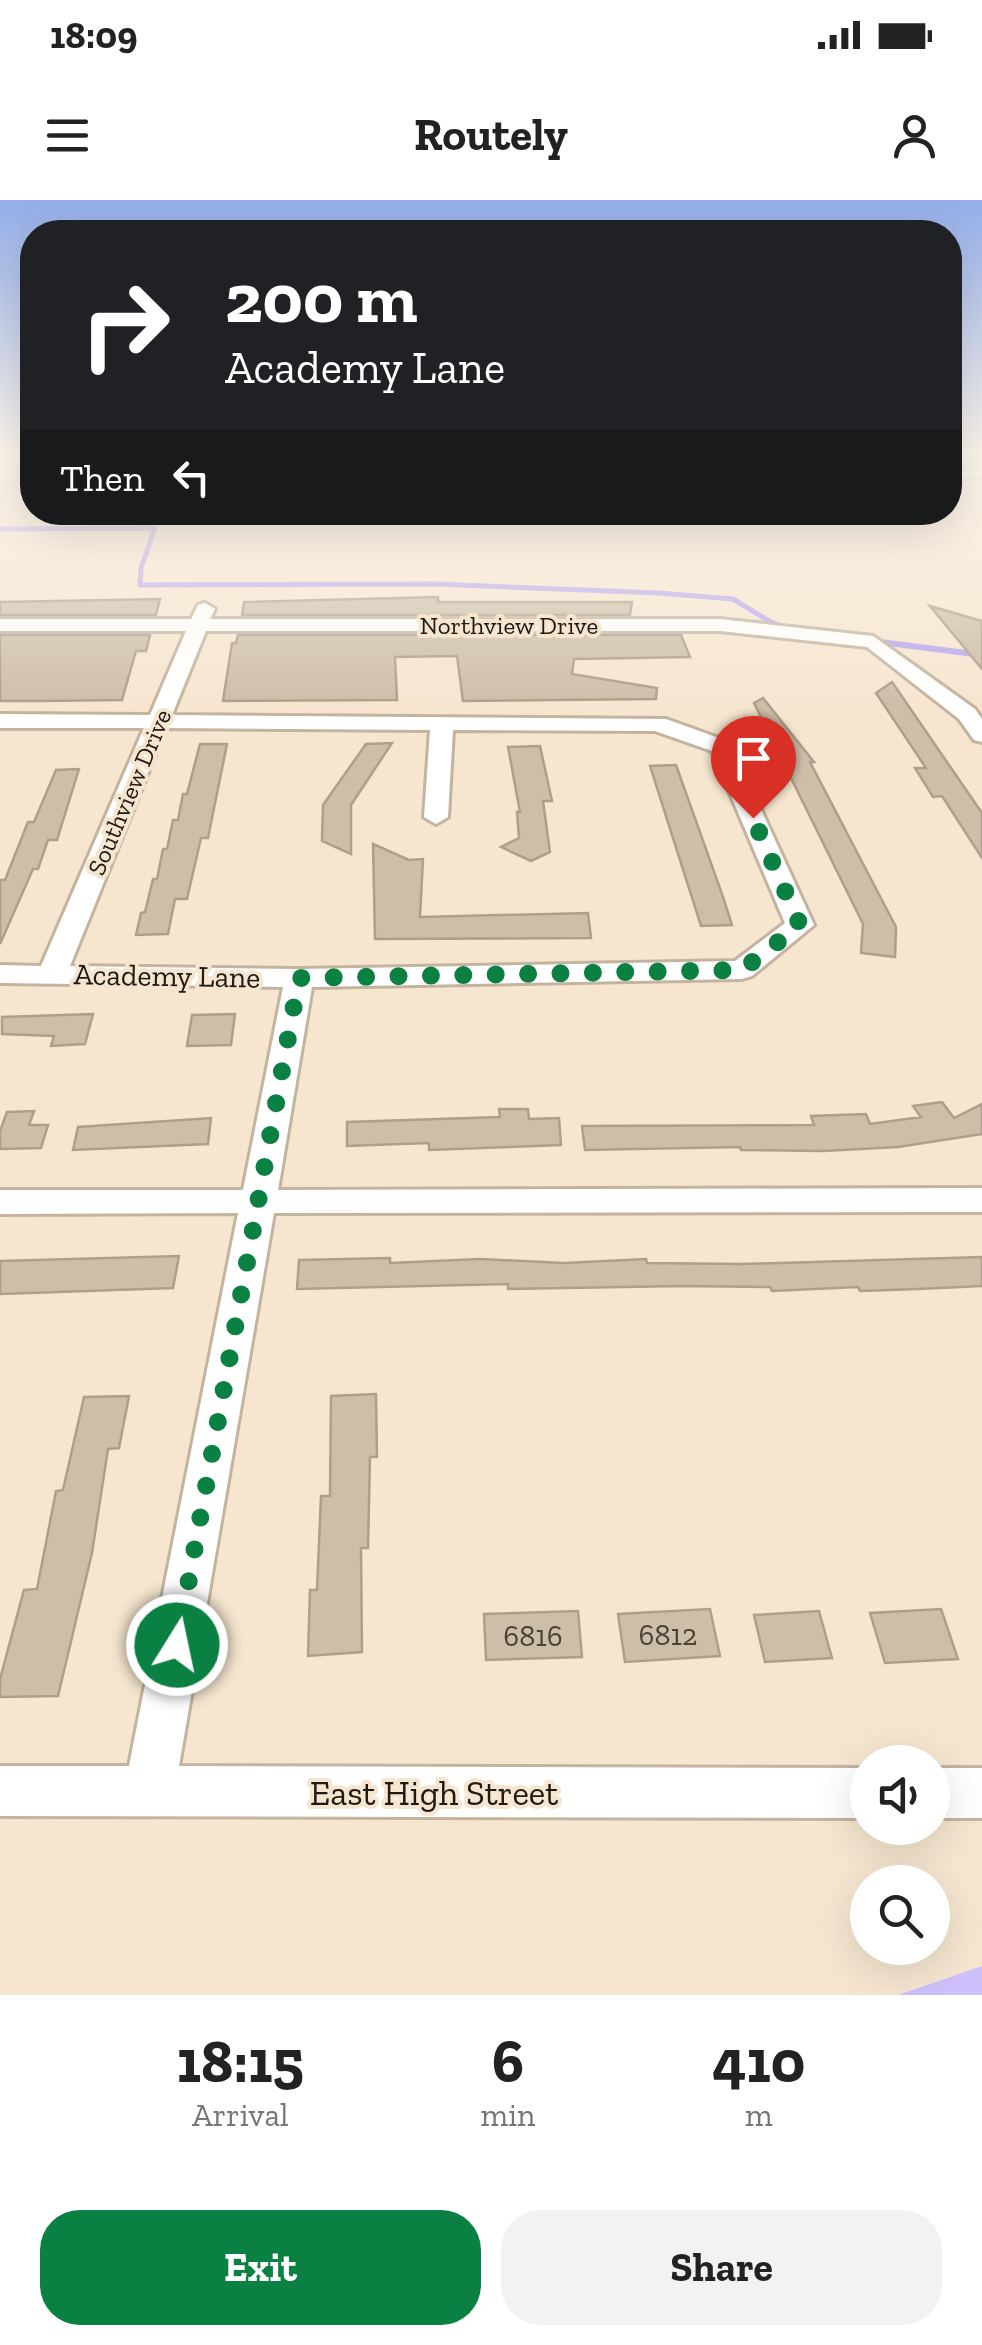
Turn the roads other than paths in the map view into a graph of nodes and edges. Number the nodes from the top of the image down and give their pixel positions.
1 (202, 617) junction
2 (0, 625) edge
3 (0, 721) edge
4 (159, 721) junction
5 (442, 724) junction
6 (982, 735) edge
7 (436, 817) dead end
8 (0, 974) edge
9 (52, 974) junction
10 (299, 978) junction
11 (982, 1200) edge
12 (259, 1201) junction
13 (0, 1202) edge
14 (0, 1791) edge
15 (149, 1793) junction
16 (850, 1793) edge
17 (950, 1793) edge
18 (982, 1793) edge

1 - 2 street, Northview Drive
1 - 4 street, Southview Drive
1 - 6 street, Northview Drive
3 - 4 street, Academy Lane
4 - 5 street, Academy Lane
4 - 9 street, Southview Drive
5 - 7 street
5 - 10 street, Academy Lane
8 - 9 street, Academy Lane
9 - 10 street, Academy Lane
10 - 12 street
11 - 12 street
12 - 13 street
12 - 15 street
14 - 15 street, East High Street
15 - 16 street, East High Street
17 - 18 street

